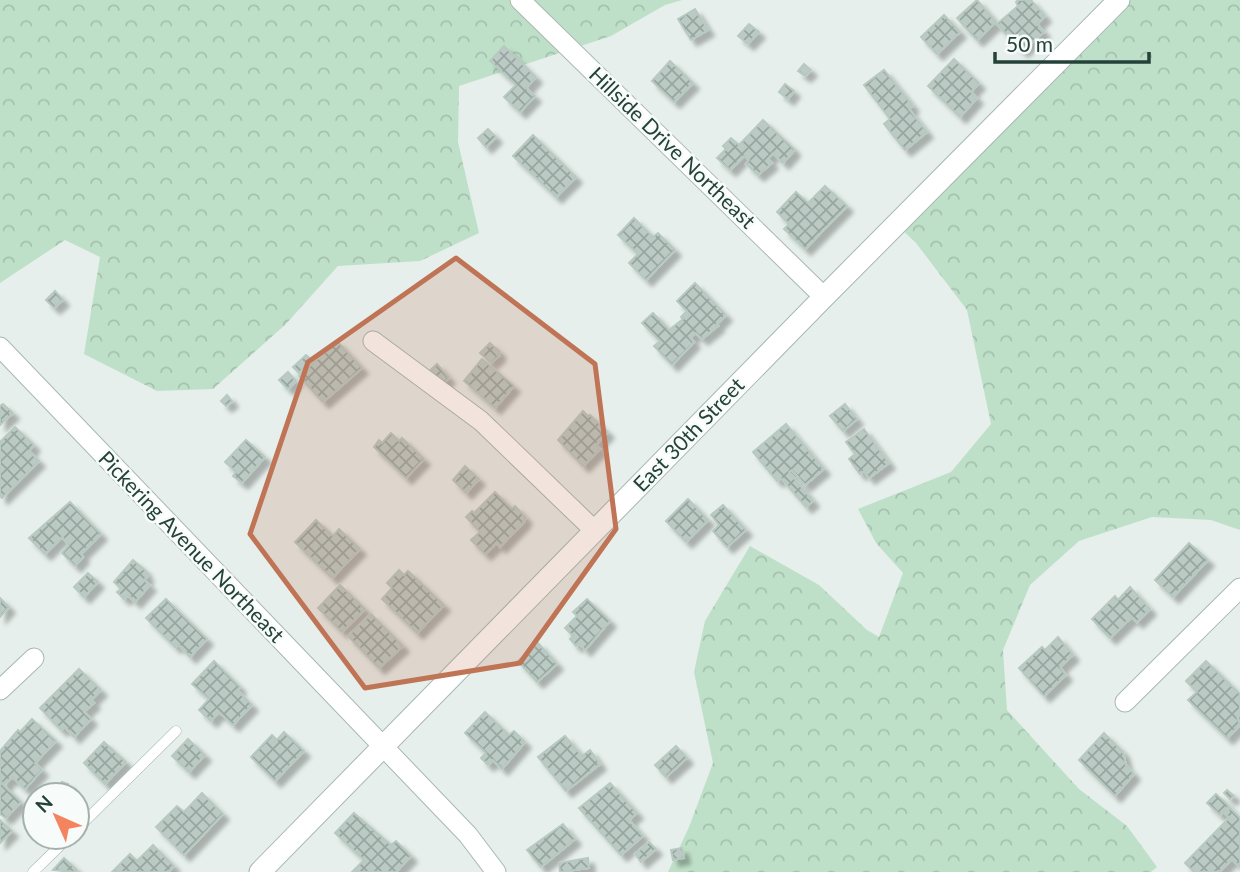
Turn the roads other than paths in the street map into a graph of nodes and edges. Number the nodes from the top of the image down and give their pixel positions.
1 (520, 0) edge
2 (1119, 0) edge
3 (824, 296) junction
4 (373, 341) dead end
5 (0, 346) edge
6 (595, 531) junction
7 (1240, 588) edge
8 (33, 658) dead end
9 (0, 690) edge
10 (1125, 702) dead end
11 (176, 731) dead end
12 (383, 747) junction
13 (91, 815) edge
14 (55, 851) edge
15 (33, 872) edge
16 (260, 872) edge
17 (496, 872) edge

1 - 3 street, Hillside Drive Northeast
2 - 3 street, East 30th Street
3 - 6 street, East 30th Street
4 - 6 street
5 - 12 street, Pickering Avenue Northeast
6 - 12 street, East 30th Street
7 - 10 street
8 - 9 street
11 - 13 lane
12 - 16 street, East 30th Street
12 - 17 street, Pickering Avenue Northeast
14 - 15 lane

